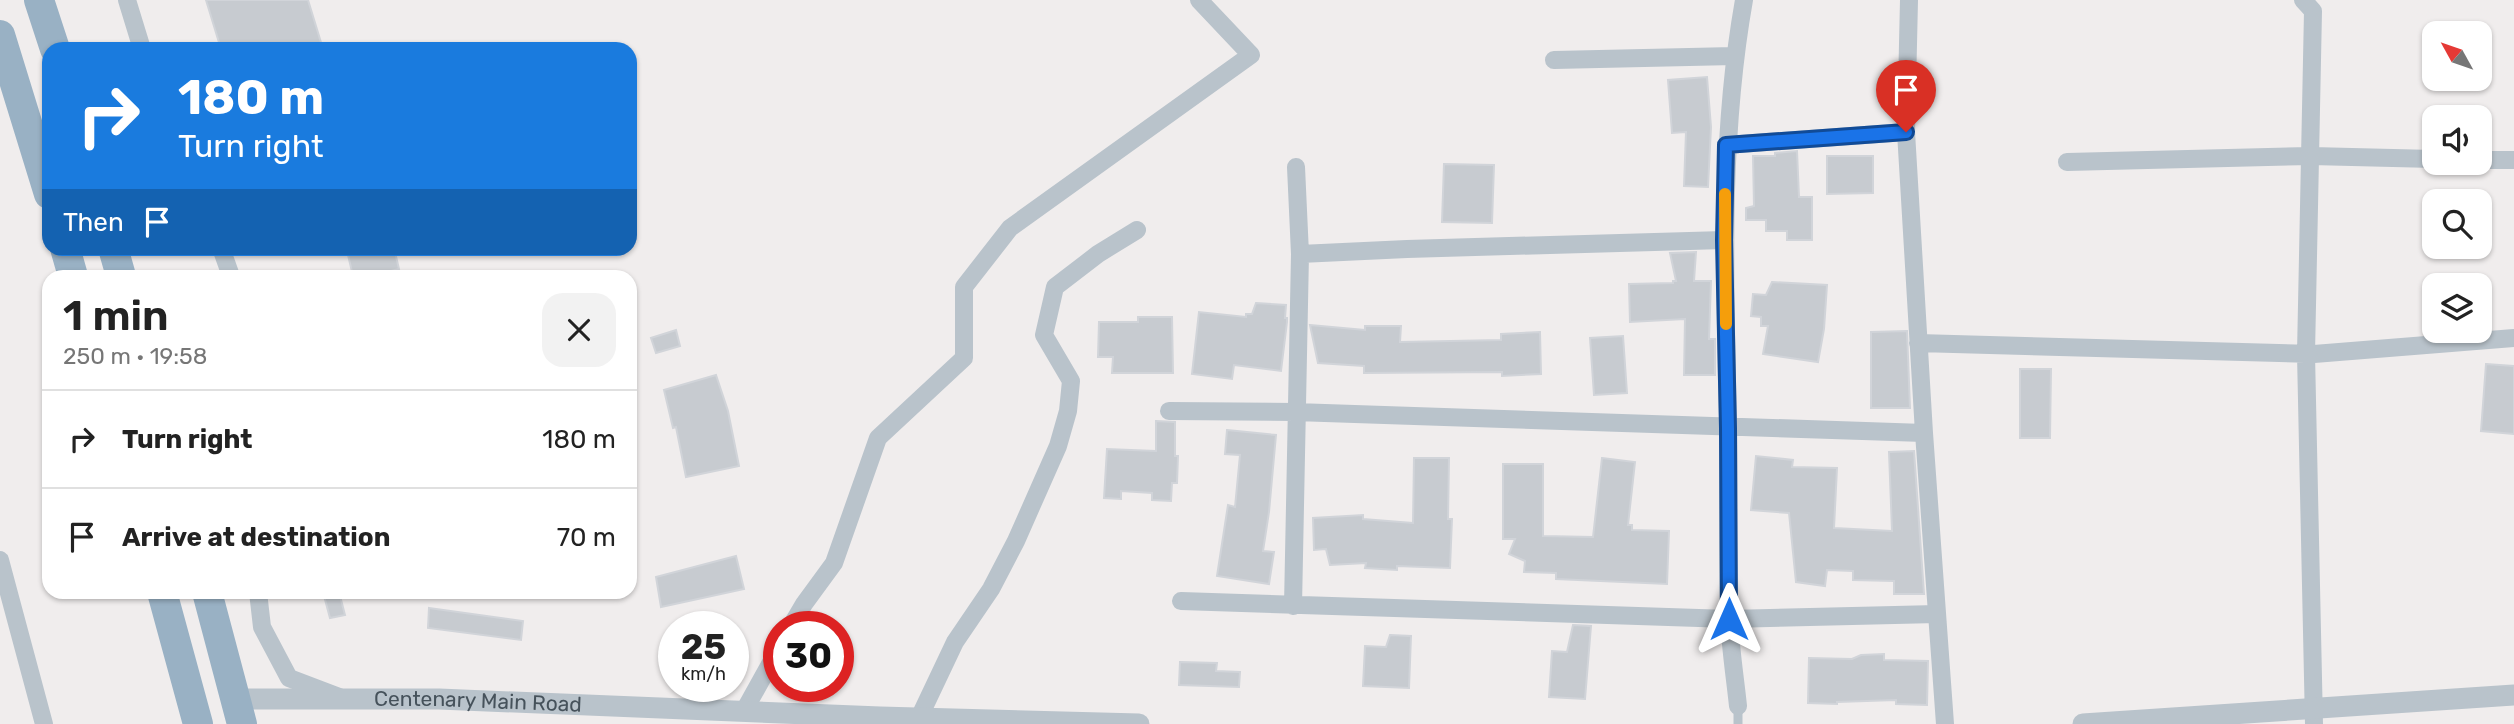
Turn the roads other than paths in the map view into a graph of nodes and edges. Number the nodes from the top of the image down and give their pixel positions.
1 (39, 0) edge
2 (127, 0) edge
3 (1199, 0) edge
4 (1744, 0) edge
5 (1909, 0) edge
6 (2304, 0) edge
7 (53, 42) edge
8 (140, 42) edge
9 (2, 47) edge
10 (1734, 56) junction
11 (1554, 60) dead end
12 (1906, 132) junction
13 (1726, 145) junction
14 (2311, 156) junction
15 (2422, 159) edge
16 (2492, 160) edge
17 (2514, 160) edge
18 (2067, 162) dead end
19 (1296, 167) dead end
20 (42, 172) edge
21 (1137, 230) dead end
22 (1724, 240) junction
23 (1300, 254) junction
24 (2514, 338) edge
25 (1919, 343) junction
26 (2306, 354) junction
27 (1169, 411) dead end
28 (1295, 412) junction
29 (1728, 428) junction
30 (1924, 433) junction
31 (0, 560) edge
32 (164, 599) edge
33 (209, 599) edge
34 (259, 599) edge
35 (1181, 601) dead end
36 (1293, 606) junction
37 (800, 611) edge
38 (1937, 614) junction
39 (1729, 619) junction
40 (763, 677) edge
41 (2514, 695) edge
42 (345, 699) junction
43 (239, 711) edge
44 (744, 711) junction
45 (1738, 715) edge
46 (2314, 716) edge
47 (919, 718) junction
48 (44, 724) edge
49 (198, 724) edge
50 (1073, 724) edge
51 (1139, 724) edge
52 (1945, 724) edge
53 (2083, 724) edge

1 - 7 highway
2 - 8 street
3 - 37 street
4 - 10 street
5 - 12 street
6 - 14 street
9 - 20 highway
10 - 11 street
10 - 13 street
12 - 13 street
12 - 25 street
13 - 22 street
14 - 15 street
14 - 18 street
14 - 26 street
16 - 17 street
19 - 23 street
21 - 47 street
22 - 23 street
22 - 29 street
23 - 28 street
24 - 26 street
25 - 26 street
25 - 30 street
26 - 46 street
27 - 28 street
28 - 29 street
28 - 36 street
29 - 30 street
29 - 39 street
30 - 38 street
31 - 48 street
32 - 49 highway
33 - 43 highway
34 - 42 street
35 - 36 street
36 - 39 street
38 - 39 street
38 - 52 street
39 - 45 street
40 - 44 street
41 - 46 street
42 - 43 street, Centenary Main Road
42 - 44 street, Centenary Main Road
44 - 47 street, Centenary Main Road
46 - 53 street
47 - 50 street, Centenary Main Road
50 - 51 street, Centenary Main Road

